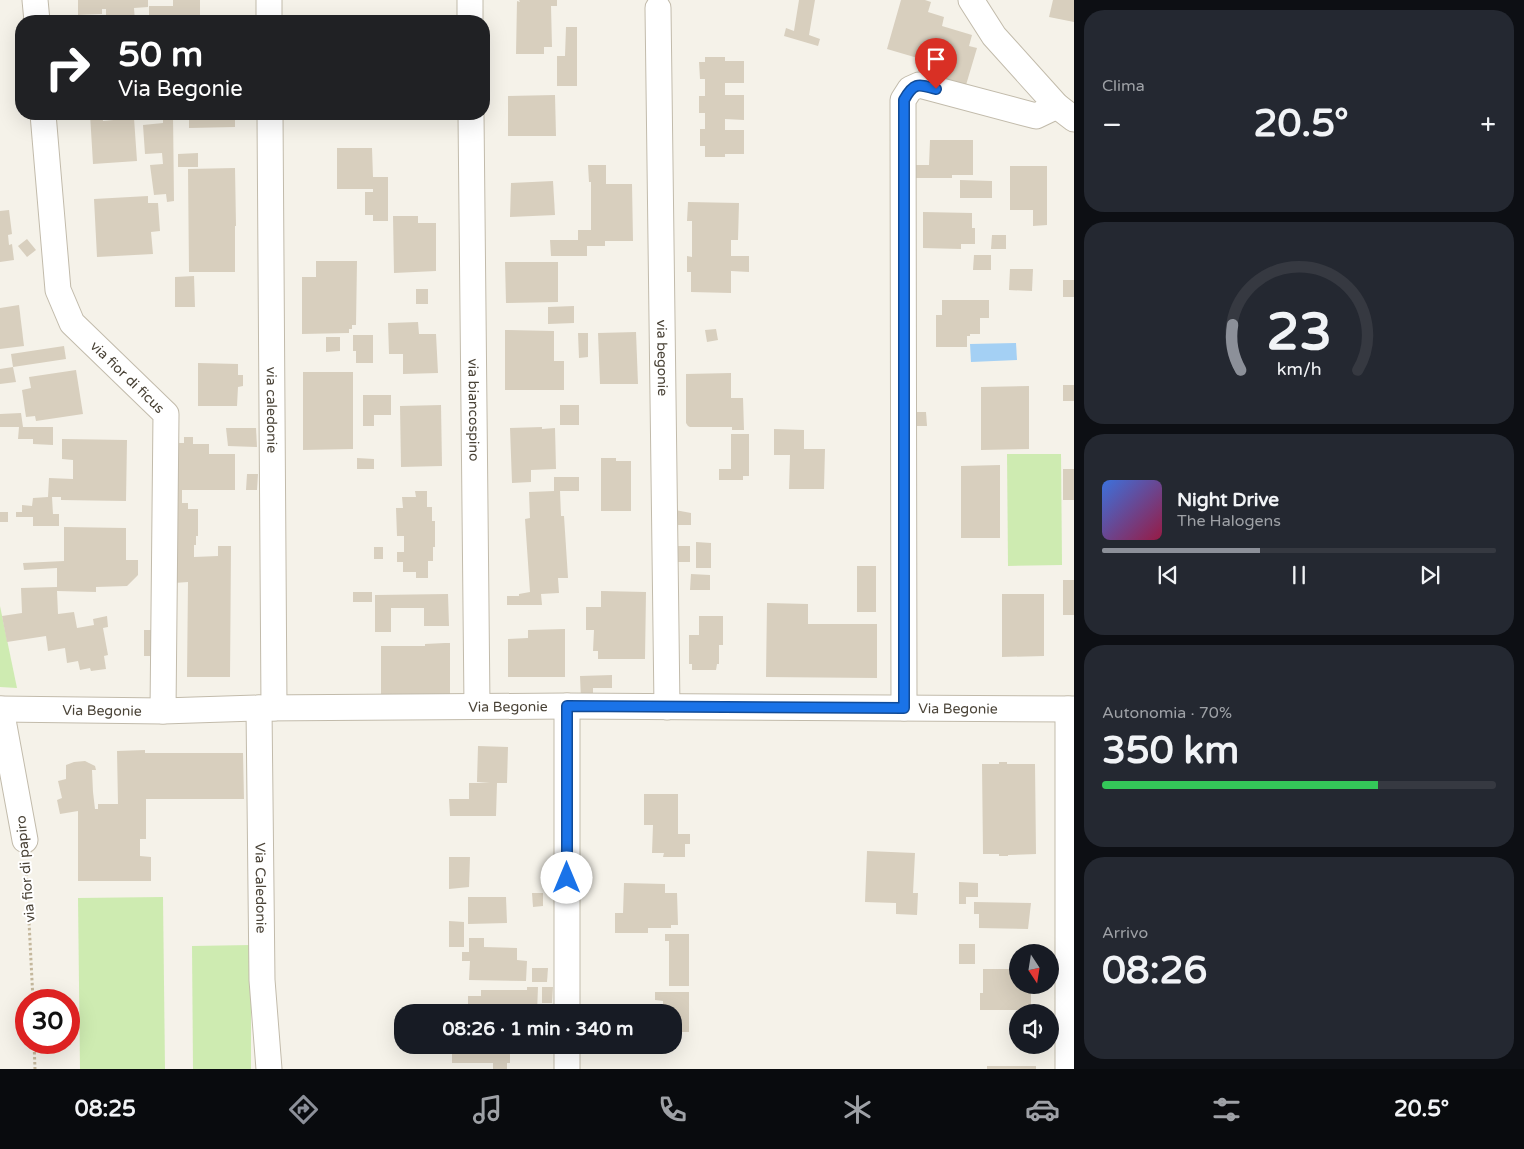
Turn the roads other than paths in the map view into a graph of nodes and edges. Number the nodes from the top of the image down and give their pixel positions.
1 (35, 0) edge
2 (269, 0) edge
3 (470, 0) edge
4 (971, 0) edge
5 (658, 8) dead end
6 (36, 15) edge
7 (269, 15) edge
8 (470, 15) edge
9 (1065, 113) edge
10 (44, 120) edge
11 (270, 120) edge
12 (471, 120) edge
13 (477, 706) junction
14 (567, 706) junction
15 (267, 708) junction
16 (667, 708) junction
17 (904, 708) junction
18 (1, 709) edge
19 (1071, 709) edge
20 (164, 711) junction
21 (7, 782) edge
22 (25, 840) road end
23 (567, 1004) edge
24 (567, 1054) edge
25 (269, 1069) edge
26 (567, 1069) edge
27 (1068, 1069) edge

1 - 6 street
2 - 7 street
3 - 8 street
4 - 9 street
5 - 16 street, via begonie
9 - 17 street
10 - 20 street, via fior di ficus
11 - 15 street, via caledonie
12 - 13 street, via biancospino
13 - 14 street, Via Begonie
13 - 15 street, Via Begonie
14 - 16 street, Via Begonie
14 - 23 street
15 - 20 street, Via Begonie
15 - 25 street, Via Caledonie
16 - 17 street, Via Begonie
17 - 19 street, Via Begonie
18 - 20 street, Via Begonie
18 - 21 street, via fior di papiro
19 - 27 street
21 - 22 street, via fior di papiro
24 - 26 street

